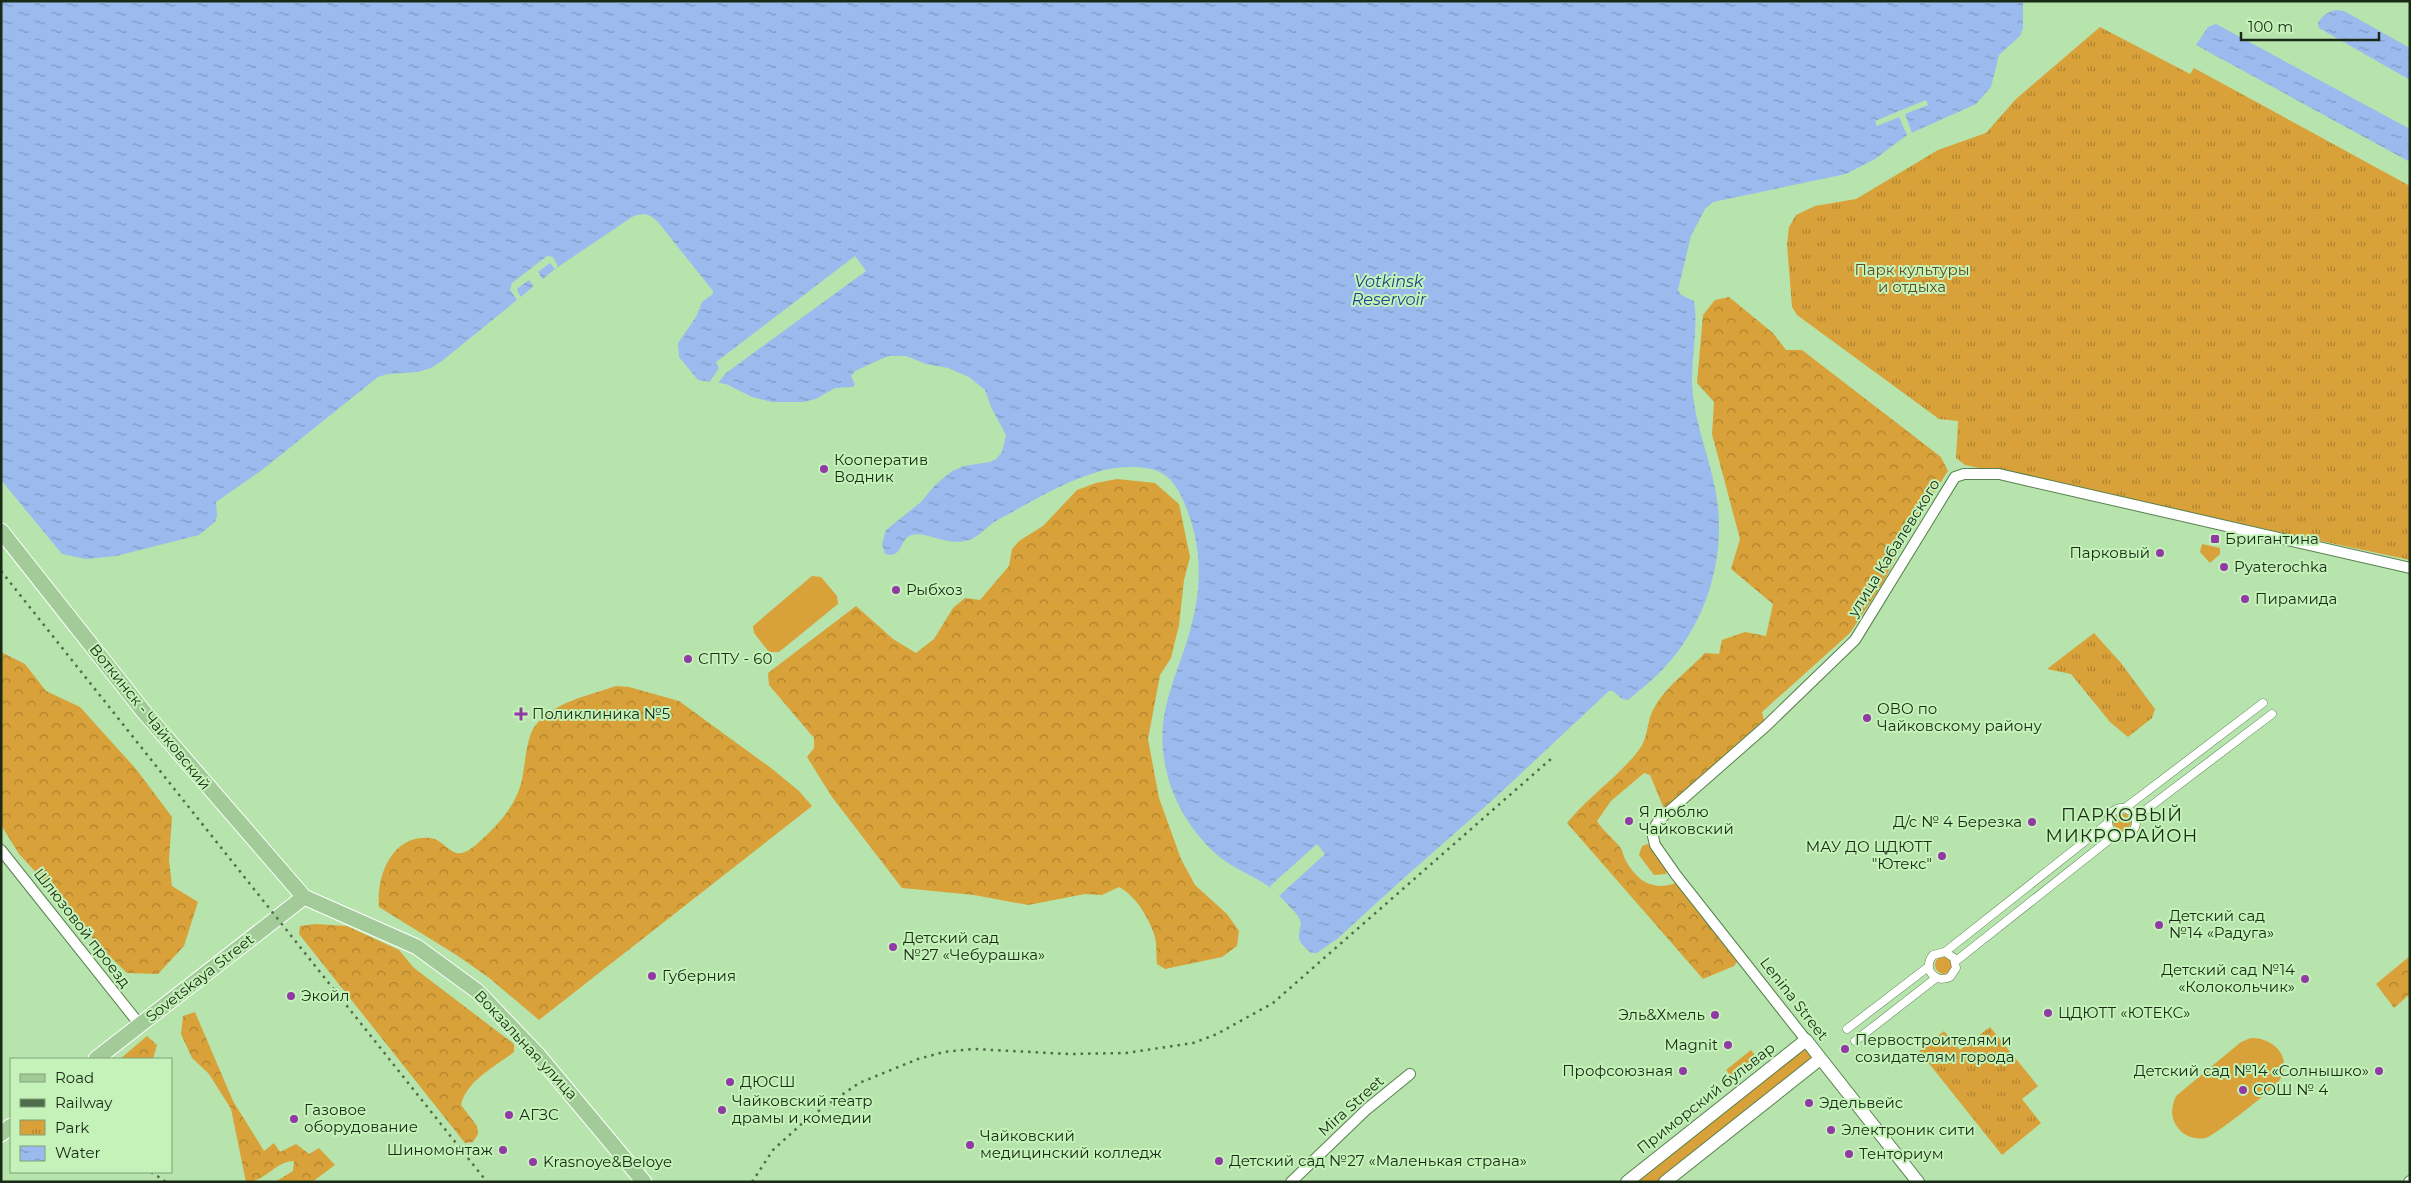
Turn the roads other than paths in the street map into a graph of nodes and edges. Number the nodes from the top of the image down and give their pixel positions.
1 (1, 531) edge
2 (2410, 568) edge
3 (2263, 703) dead end
4 (2272, 714) dead end
5 (2125, 808) junction
6 (2136, 818) junction
7 (2108, 823) junction
8 (1652, 832) joint
9 (2116, 835) junction
10 (1, 850) edge
11 (304, 897) junction
12 (1945, 952) junction
13 (1956, 961) junction
14 (1928, 967) junction
15 (1936, 978) junction
16 (140, 1025) junction
17 (1847, 1029) dead end
18 (1806, 1040) junction
19 (1854, 1041) dead end
20 (97, 1058) edge
21 (1820, 1059) junction
22 (1410, 1074) dead end
23 (644, 1182) edge
24 (1291, 1182) edge
25 (1627, 1182) edge
26 (1665, 1182) edge
27 (1918, 1182) edge

1 - 11 main road, Воткинск - Чайковский
2 - 8 street, улица Кабалевского
3 - 5 street
4 - 6 street
5 - 6 street
5 - 7 street
6 - 9 street
7 - 9 street
7 - 12 street
8 - 18 street, Lenina Street
9 - 13 street
10 - 16 street, Шлюзовой проезд
11 - 16 main road, Sovetskaya Street
11 - 23 main road, Вокзальная улица
12 - 13 street
12 - 14 street
13 - 15 street
14 - 15 street
14 - 17 street
15 - 19 street
16 - 20 main road, Sovetskaya Street
18 - 21 street, Lenina Street
18 - 25 street, Приморский бульвар
21 - 26 street
21 - 27 street, Lenina Street
22 - 24 street, Mira Street

